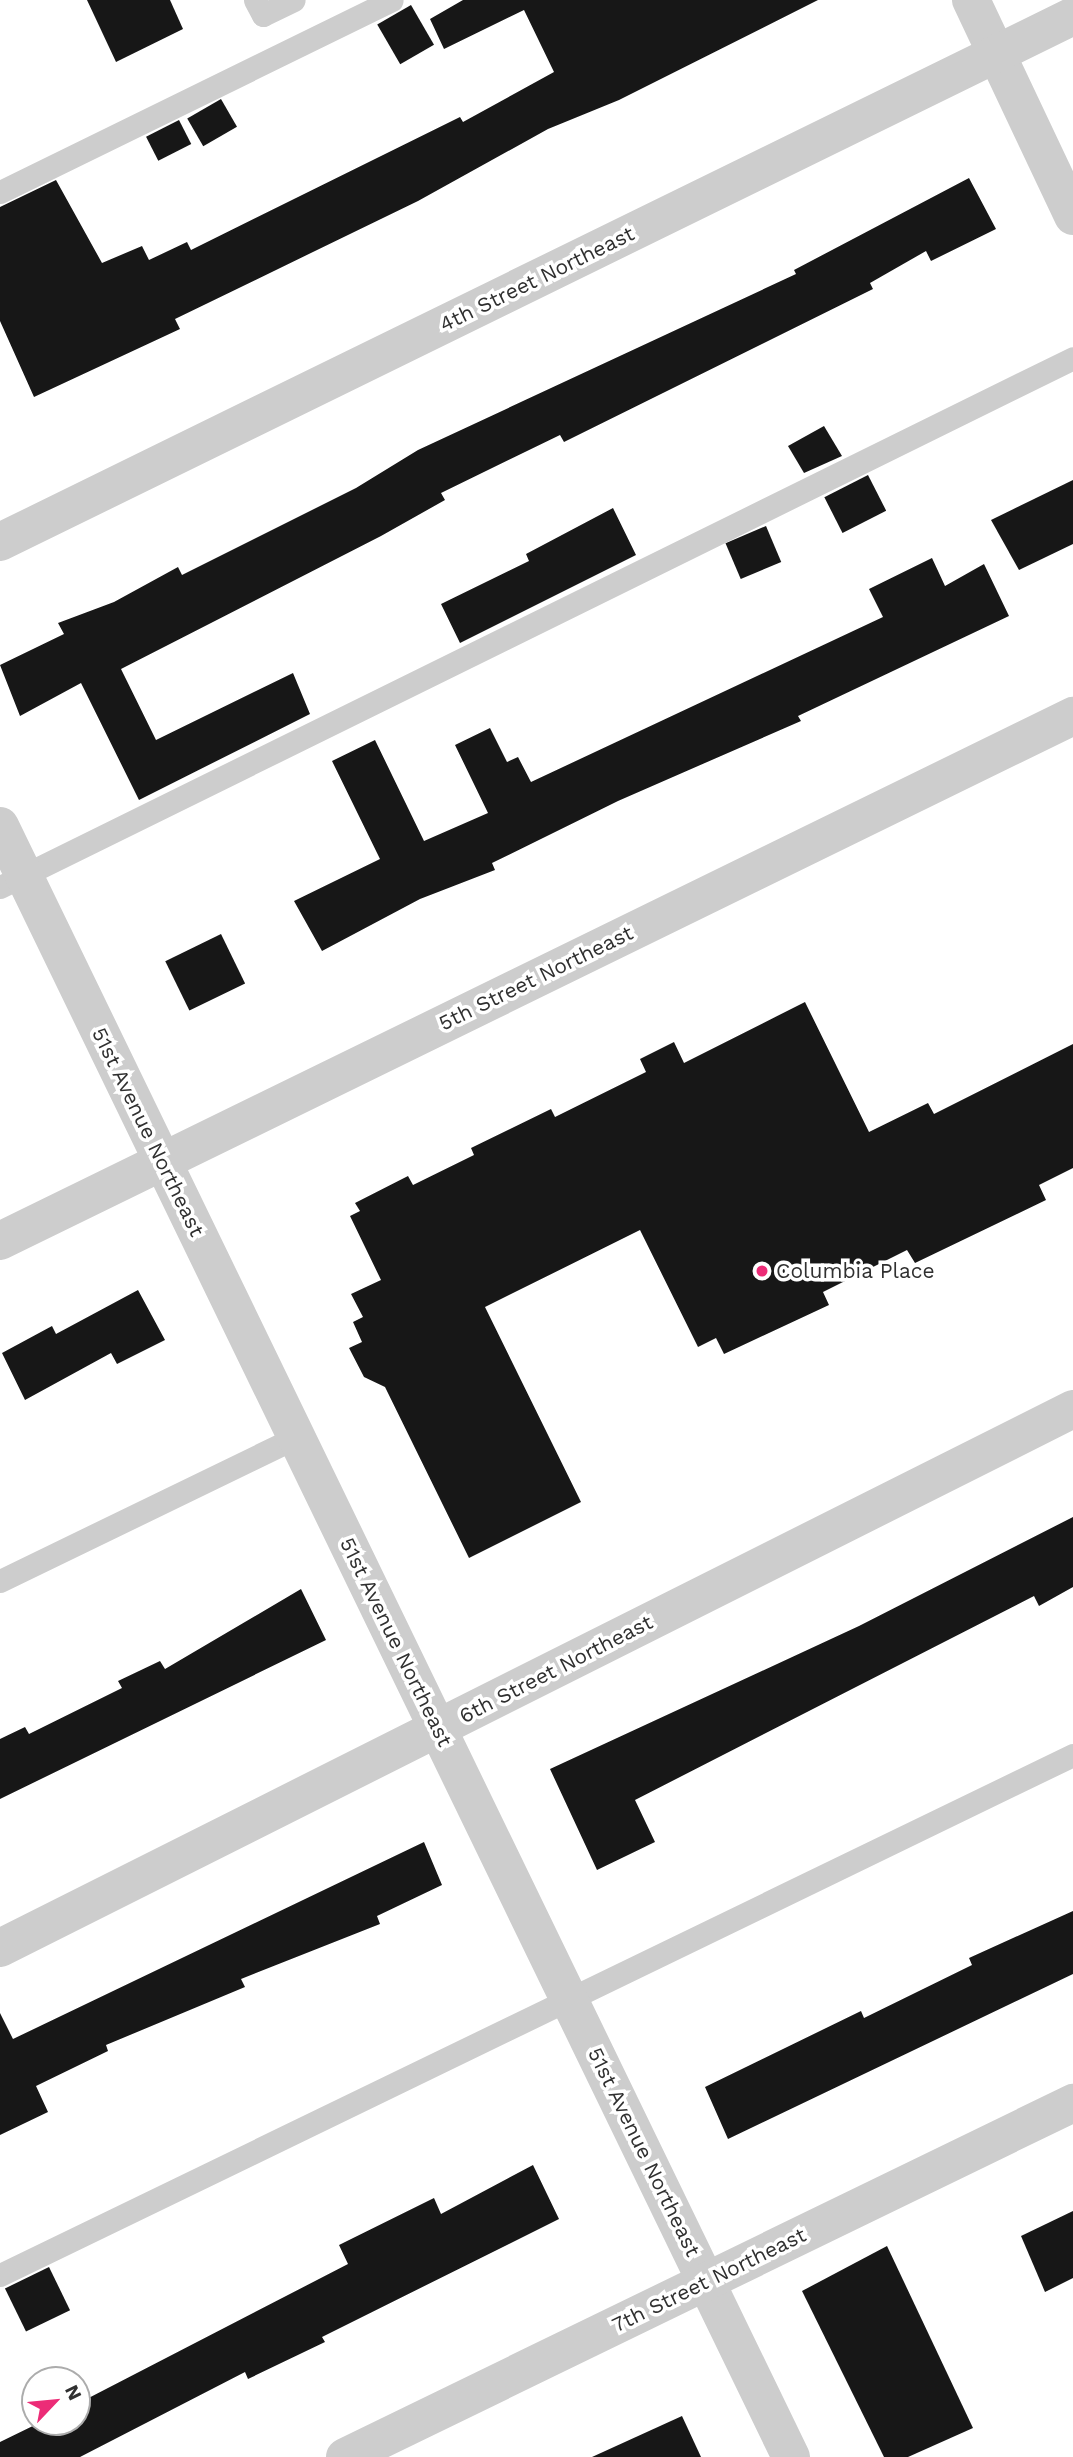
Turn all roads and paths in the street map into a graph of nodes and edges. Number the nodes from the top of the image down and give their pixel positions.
1 (255, 0) edge
2 (294, 0) edge
3 (392, 0) edge
4 (971, 0) edge
5 (1073, 16) edge
6 (996, 54) junction
7 (0, 192) edge
8 (1073, 216) edge
9 (1073, 358) edge
10 (0, 542) edge
11 (1073, 716) edge
12 (0, 827) edge
13 (12, 881) edge
14 (162, 1161) junction
15 (0, 1241) edge
16 (1073, 1409) edge
17 (296, 1437) junction
18 (0, 1581) edge
19 (438, 1728) junction
20 (1073, 1755) edge
21 (0, 1948) edge
22 (569, 1999) junction
23 (1073, 2103) edge
24 (0, 2275) edge
25 (706, 2281) junction
26 (345, 2457) edge
27 (791, 2457) edge

1 - 2 lane
3 - 7 lane
4 - 6 street
5 - 6 street, 4th Street Northeast
6 - 8 street
6 - 10 street, 4th Street Northeast
9 - 13 lane
11 - 14 street, 5th Street Northeast
12 - 13 street, 51st Avenue Northeast
13 - 14 street, 51st Avenue Northeast
14 - 15 street, 5th Street Northeast
14 - 17 street, 51st Avenue Northeast
16 - 19 street, 6th Street Northeast
17 - 18 lane
17 - 19 street, 51st Avenue Northeast
19 - 21 street, 6th Street Northeast
19 - 22 street, 51st Avenue Northeast
20 - 22 lane
22 - 24 lane
22 - 25 street, 51st Avenue Northeast
23 - 25 street, 7th Street Northeast
25 - 26 street, 7th Street Northeast
25 - 27 street, 51st Avenue Northeast

